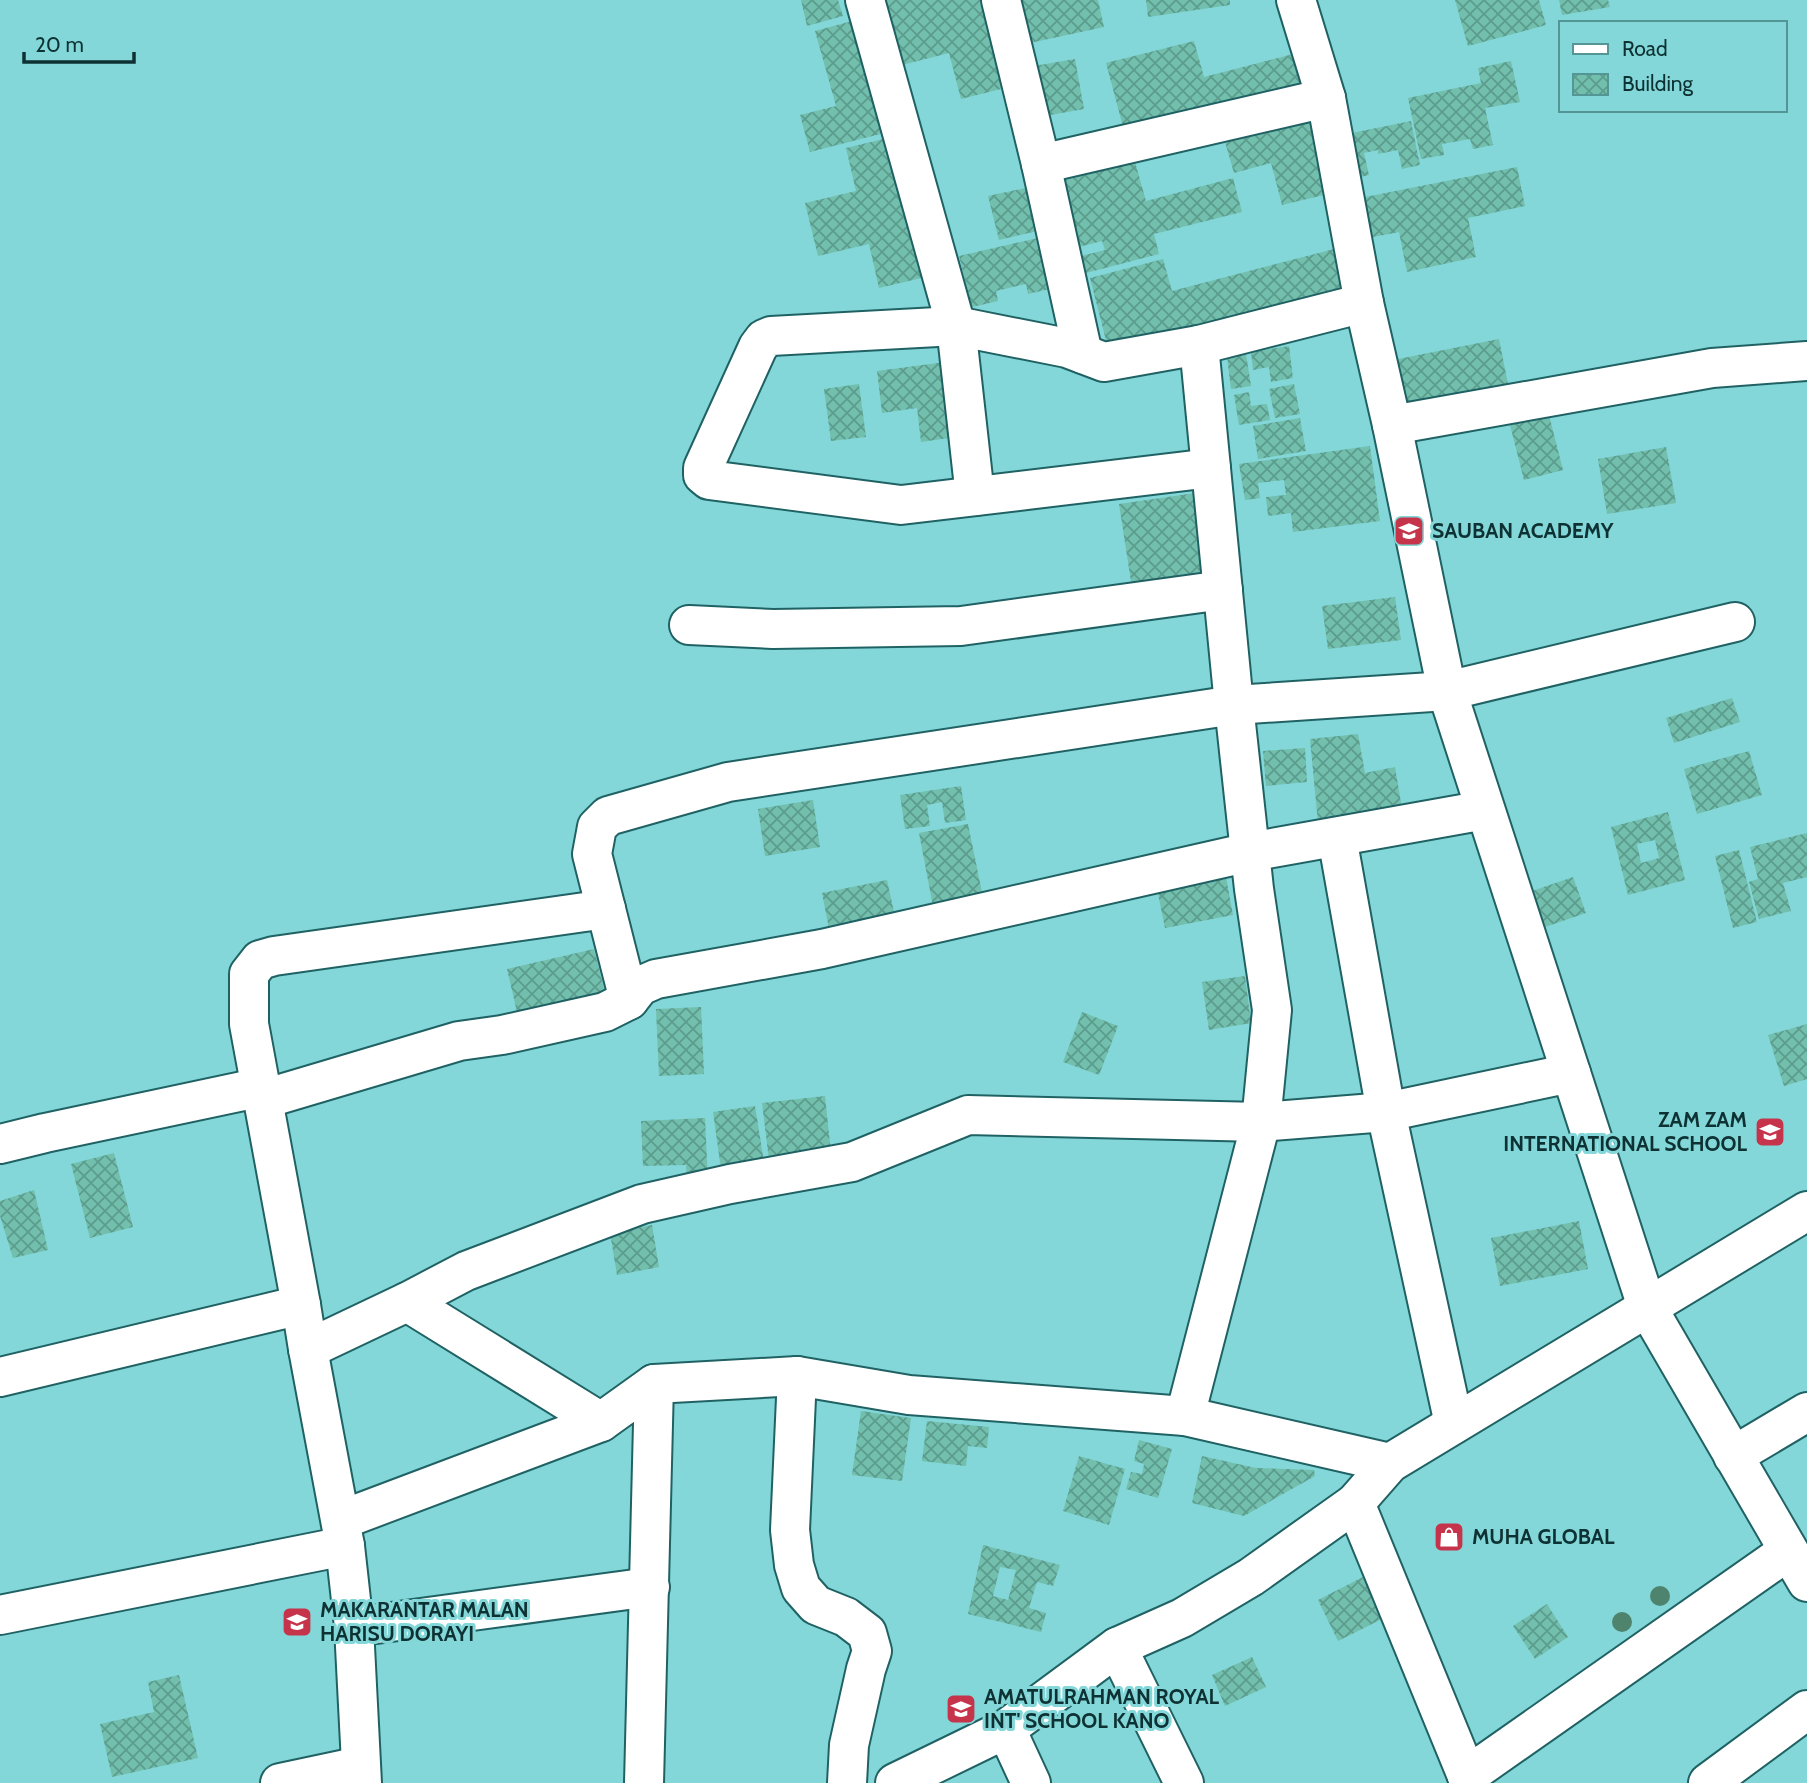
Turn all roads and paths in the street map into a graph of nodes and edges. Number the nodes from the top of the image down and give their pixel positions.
1 (865, 0) edge
2 (1001, 0) edge
3 (1296, 0) edge
4 (1326, 98) junction
5 (1041, 164) junction
6 (1364, 303) junction
7 (956, 326) junction
8 (1199, 345) junction
9 (1083, 354) junction
10 (1807, 361) edge
11 (1392, 425) junction
12 (1211, 468) junction
13 (975, 496) junction
14 (1223, 590) junction
15 (1735, 622) dead end
16 (689, 625) dead end
17 (1447, 691) junction
18 (1234, 705) junction
19 (1485, 810) junction
20 (1337, 837) junction
21 (1250, 852) junction
22 (606, 909) junction
23 (629, 1000) junction
24 (1571, 1073) junction
25 (263, 1093) junction
26 (1386, 1112) junction
27 (1261, 1122) junction
28 (0, 1144) edge
29 (1807, 1211) edge
30 (407, 1303) junction
31 (301, 1305) junction
32 (1647, 1307) junction
33 (308, 1349) junction
34 (797, 1376) junction
35 (0, 1377) edge
36 (654, 1384) junction
37 (1807, 1412) edge
38 (1185, 1416) junction
39 (601, 1422) junction
40 (1454, 1424) junction
41 (1733, 1456) junction
42 (1390, 1463) junction
43 (1355, 1503) junction
44 (343, 1533) junction
45 (1798, 1567) edge
46 (650, 1587) junction
47 (0, 1615) edge
48 (354, 1627) junction
49 (1117, 1647) junction
50 (1807, 1710) edge
51 (1006, 1728) junction
52 (361, 1775) edge
53 (1469, 1780) edge
54 (898, 1782) edge
55 (280, 1783) edge
56 (644, 1783) edge
57 (846, 1783) edge
58 (1031, 1783) edge
59 (1184, 1783) edge
60 (1708, 1783) edge

1 - 7 street
2 - 5 street
3 - 4 street
4 - 5 street
4 - 6 street
5 - 9 street
6 - 8 street
6 - 11 street
7 - 9 street
7 - 13 street
7 - 13 street
8 - 9 street
8 - 12 street
10 - 11 street
11 - 17 street
12 - 13 street
12 - 14 street
14 - 16 street
14 - 18 street
15 - 17 street
17 - 18 street
17 - 19 street
18 - 21 street
18 - 22 street
19 - 20 street
19 - 24 street
20 - 21 street
20 - 26 street
21 - 23 street
21 - 27 street
22 - 23 street
22 - 25 street
23 - 25 street
24 - 26 street
24 - 32 street
25 - 28 street
25 - 31 street
26 - 27 street
26 - 40 street
27 - 30 street
27 - 38 street
29 - 32 street
30 - 33 street
30 - 39 street
31 - 33 street
31 - 35 street
32 - 40 street
32 - 41 street
33 - 44 street
34 - 36 street
34 - 38 street
34 - 57 street
36 - 39 street
36 - 46 street
37 - 41 street
38 - 42 street
39 - 44 street
40 - 42 street
41 - 45 street
42 - 43 street
43 - 49 street
43 - 53 street
44 - 47 street
44 - 48 street
45 - 53 street
46 - 48 street
46 - 56 street
48 - 52 street
49 - 51 street
49 - 59 street
50 - 60 street
51 - 54 street
51 - 58 street
52 - 55 street

